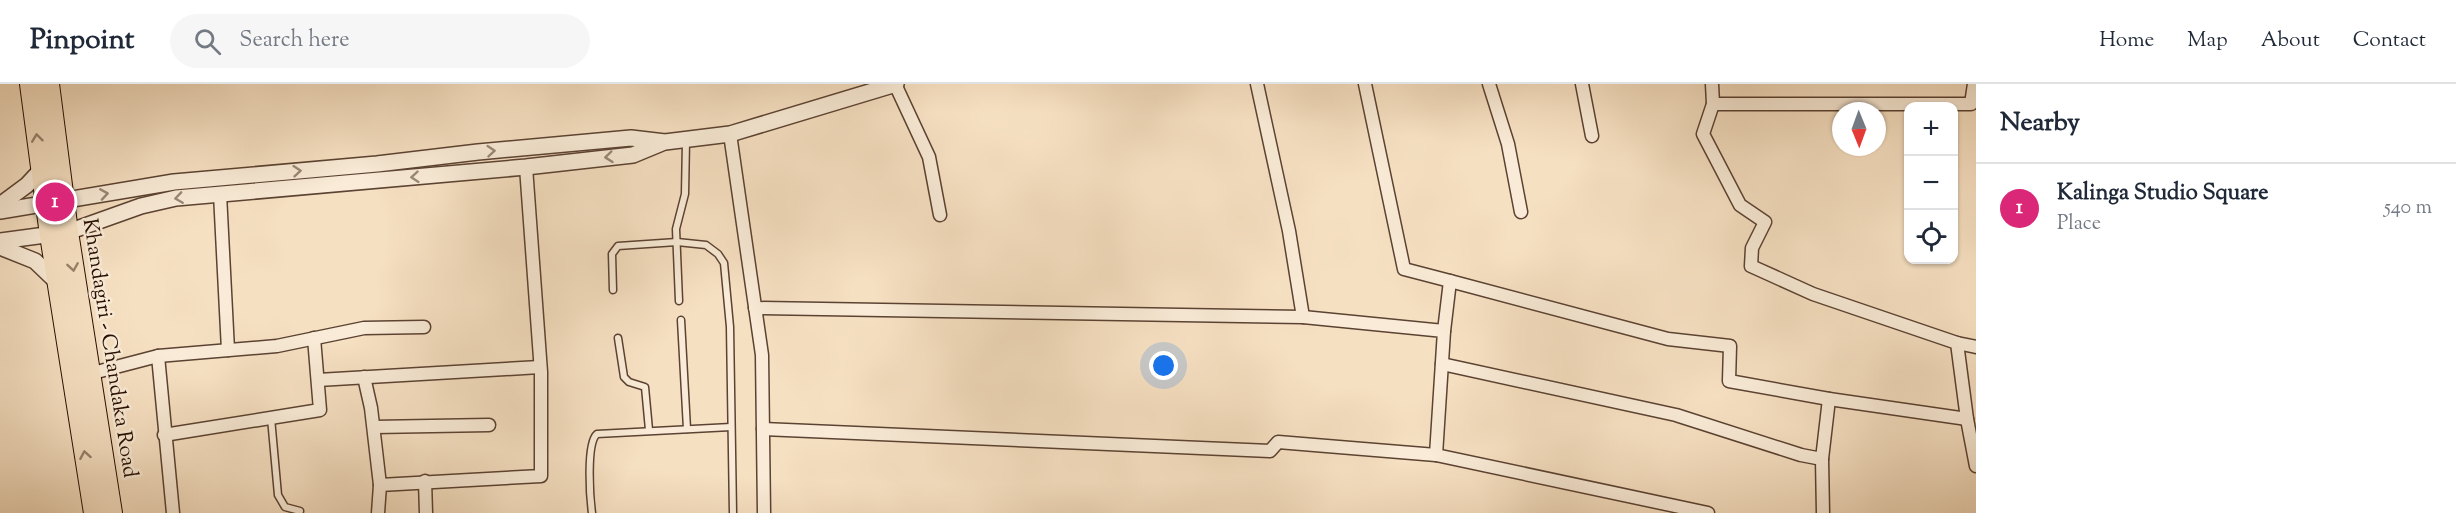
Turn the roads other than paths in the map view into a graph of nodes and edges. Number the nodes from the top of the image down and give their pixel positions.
1 (46, 84) edge
2 (896, 84) edge
3 (1257, 84) edge
4 (1365, 84) edge
5 (1489, 84) edge
6 (1582, 84) edge
7 (1712, 84) edge
8 (1974, 84) edge
9 (1713, 104) junction
10 (730, 134) junction
11 (1592, 136) dead end
12 (686, 140) junction
13 (665, 142) junction
14 (526, 167) junction
15 (41, 170) junction
16 (220, 194) junction
17 (55, 202) junction
18 (0, 206) edge
19 (0, 211) edge
20 (1521, 212) dead end
21 (940, 215) dead end
22 (59, 234) junction
23 (0, 241) edge
24 (677, 242) junction
25 (0, 247) edge
26 (1450, 281) junction
27 (57, 282) junction
28 (614, 290) dead end
29 (679, 301) dead end
30 (755, 308) junction
31 (1303, 317) junction
32 (681, 320) dead end
33 (424, 327) dead end
34 (1444, 331) junction
35 (314, 338) junction
36 (618, 338) dead end
37 (1958, 343) junction
38 (1976, 347) edge
39 (228, 350) junction
40 (158, 356) junction
41 (1442, 364) junction
42 (540, 367) junction
43 (89, 374) junction
44 (364, 377) junction
45 (318, 380) junction
46 (1829, 399) junction
47 (271, 418) junction
48 (1967, 419) junction
49 (489, 425) dead end
50 (374, 427) junction
51 (731, 427) junction
52 (687, 429) junction
53 (763, 429) junction
54 (649, 430) junction
55 (164, 435) junction
56 (1436, 455) junction
57 (1822, 459) junction
58 (1976, 466) edge
59 (425, 481) junction
60 (380, 485) junction
61 (300, 511) dead end
62 (94, 513) edge
63 (112, 513) edge
64 (173, 513) edge
65 (378, 513) edge
66 (426, 513) edge
67 (592, 513) edge
68 (734, 513) edge
69 (764, 513) edge
70 (1708, 513) edge
71 (1823, 513) edge

15 -> 1 main road, Khandagiri - Chandaka Road
1 - 17 main road, Khandagiri - Chandaka Road
2 - 10 street
2 - 21 street
3 - 31 street
4 - 26 street
5 - 20 street
6 - 11 street
7 - 9 street
8 - 9 street
9 - 37 street
10 - 12 street
10 - 30 street
12 - 13 street
12 - 24 lane
13 -> 14 street
17 -> 13 street
14 -> 16 street
14 - 42 street
15 - 17 main road, Khandagiri - Chandaka Road
15 - 18 street
16 -> 22 street
16 - 39 street
17 - 19 street
17 - 22 main road, Khandagiri - Chandaka Road
22 - 23 street
22 - 27 main road, Khandagiri - Chandaka Road
22 -> 43 main road, Khandagiri - Chandaka Road
24 - 28 lane
24 - 29 lane
24 - 51 lane
25 - 27 street
26 - 34 street
26 - 46 street
62 -> 27 main road, Khandagiri - Chandaka Road
30 - 31 street
30 - 53 street
31 - 34 street
32 - 52 lane
33 - 35 street
34 - 41 street
35 - 39 street
35 - 45 street
36 - 54 lane
37 - 38 street
37 - 48 street
39 - 40 street
40 - 43 street
40 - 55 street
41 - 56 street
41 - 57 street
42 - 44 street
42 - 59 street
43 - 63 main road, Khandagiri - Chandaka Road
44 - 45 street
44 - 50 street
45 - 47 street
46 - 48 street
46 - 57 street
47 - 55 street
47 - 61 lane
48 - 58 street
49 - 50 street
50 - 60 street
51 - 52 lane
51 - 68 lane
52 - 54 lane
53 - 56 street
53 - 69 street
54 - 67 lane
55 - 64 street
56 - 70 street
57 - 71 street
59 - 60 street
59 - 66 street
60 - 65 street

